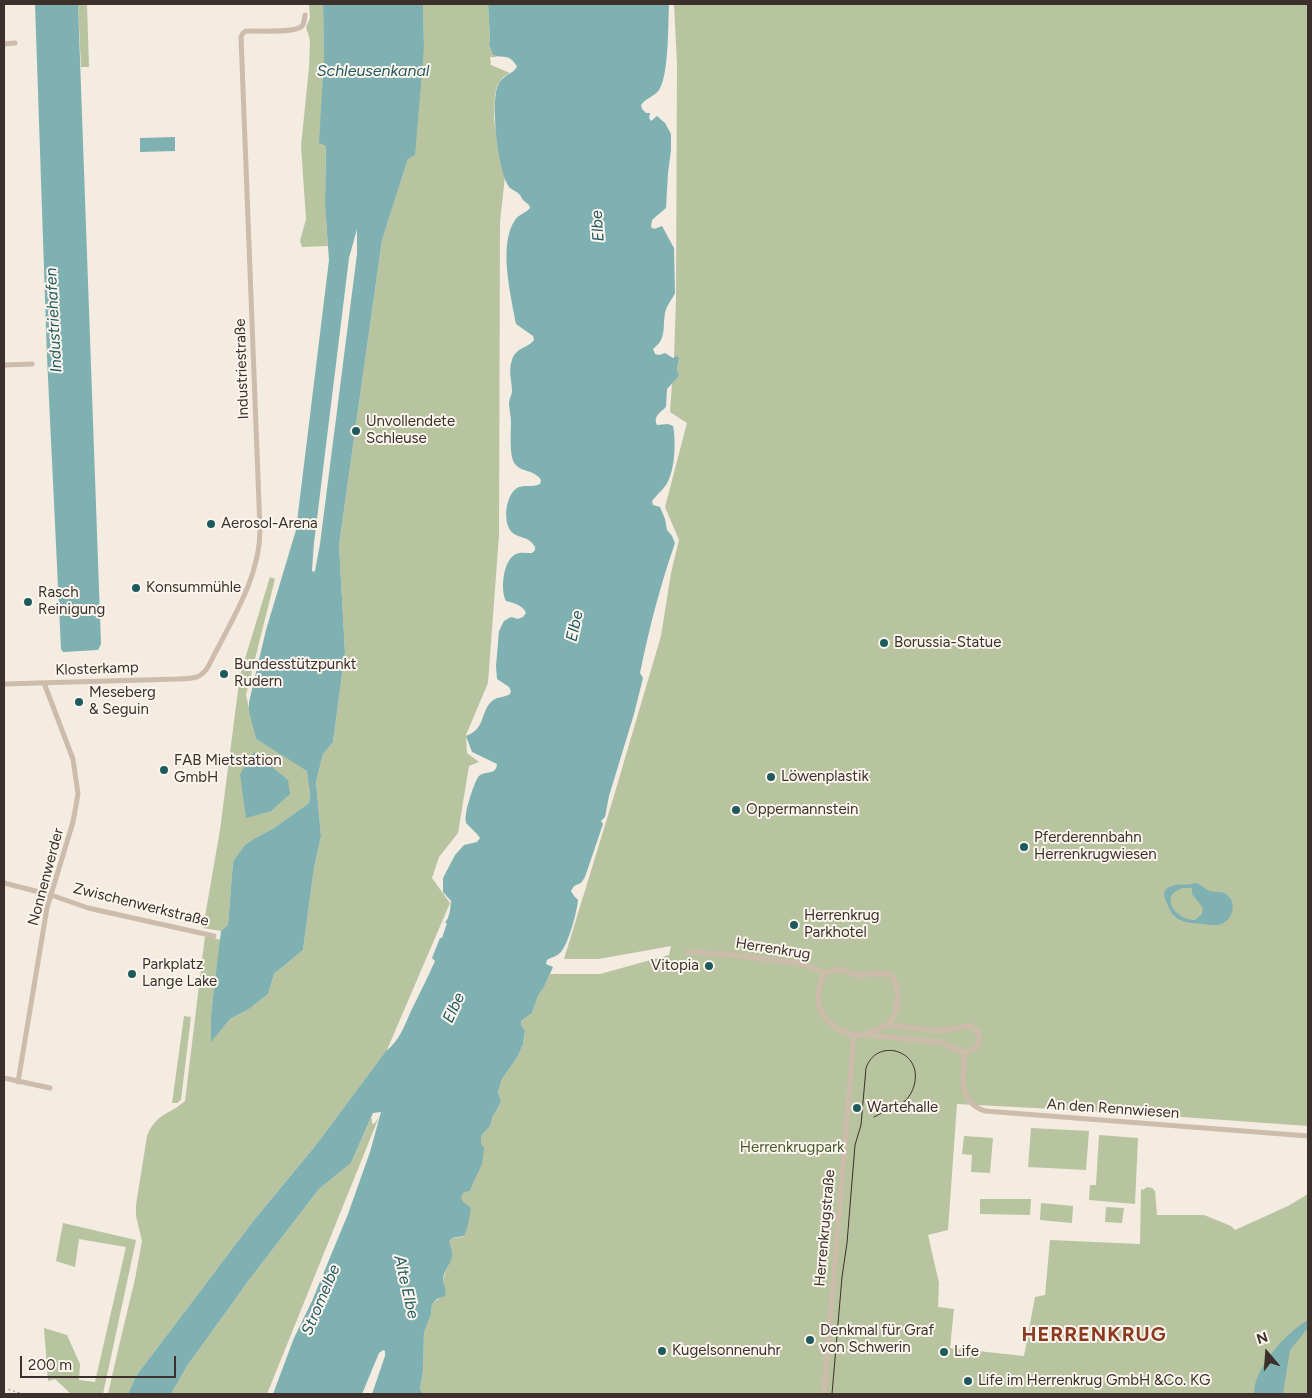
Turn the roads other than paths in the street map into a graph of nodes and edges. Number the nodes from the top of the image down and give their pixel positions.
1 (305, 15) dead end
2 (15, 43) dead end
3 (4, 44) edge
4 (32, 364) dead end
5 (4, 365) edge
6 (191, 678) joint
7 (44, 683) junction
8 (4, 684) edge
9 (4, 883) edge
10 (51, 895) junction
11 (214, 936) dead end
12 (688, 952) dead end
13 (824, 973) junction
14 (886, 1025) junction
15 (854, 1035) junction
16 (862, 1035) junction
17 (965, 1052) junction
18 (4, 1078) edge
19 (18, 1082) junction
20 (50, 1088) dead end
21 (1308, 1136) edge
22 (824, 1394) edge

1 - 6 street, Industriestraße
2 - 3 street
4 - 5 street
6 - 7 street, Klosterkamp
7 - 8 street, Klosterkamp
7 - 10 street, Nonnenwerder
9 - 10 street, Zwischenwerkstraße
10 - 11 street, Zwischenwerkstraße
10 - 19 street, Nonnenwerder
12 - 13 street, Herrenkrug
13 - 14 street, Herrenkrug
13 - 15 street, Herrenkrug
14 - 16 street, Herrenkrug
14 - 17 street
15 - 16 street, Herrenkrug
15 - 22 street, Herrenkrugstraße
16 - 17 street
17 - 21 street, An den Rennwiesen
18 - 19 street
19 - 20 street

